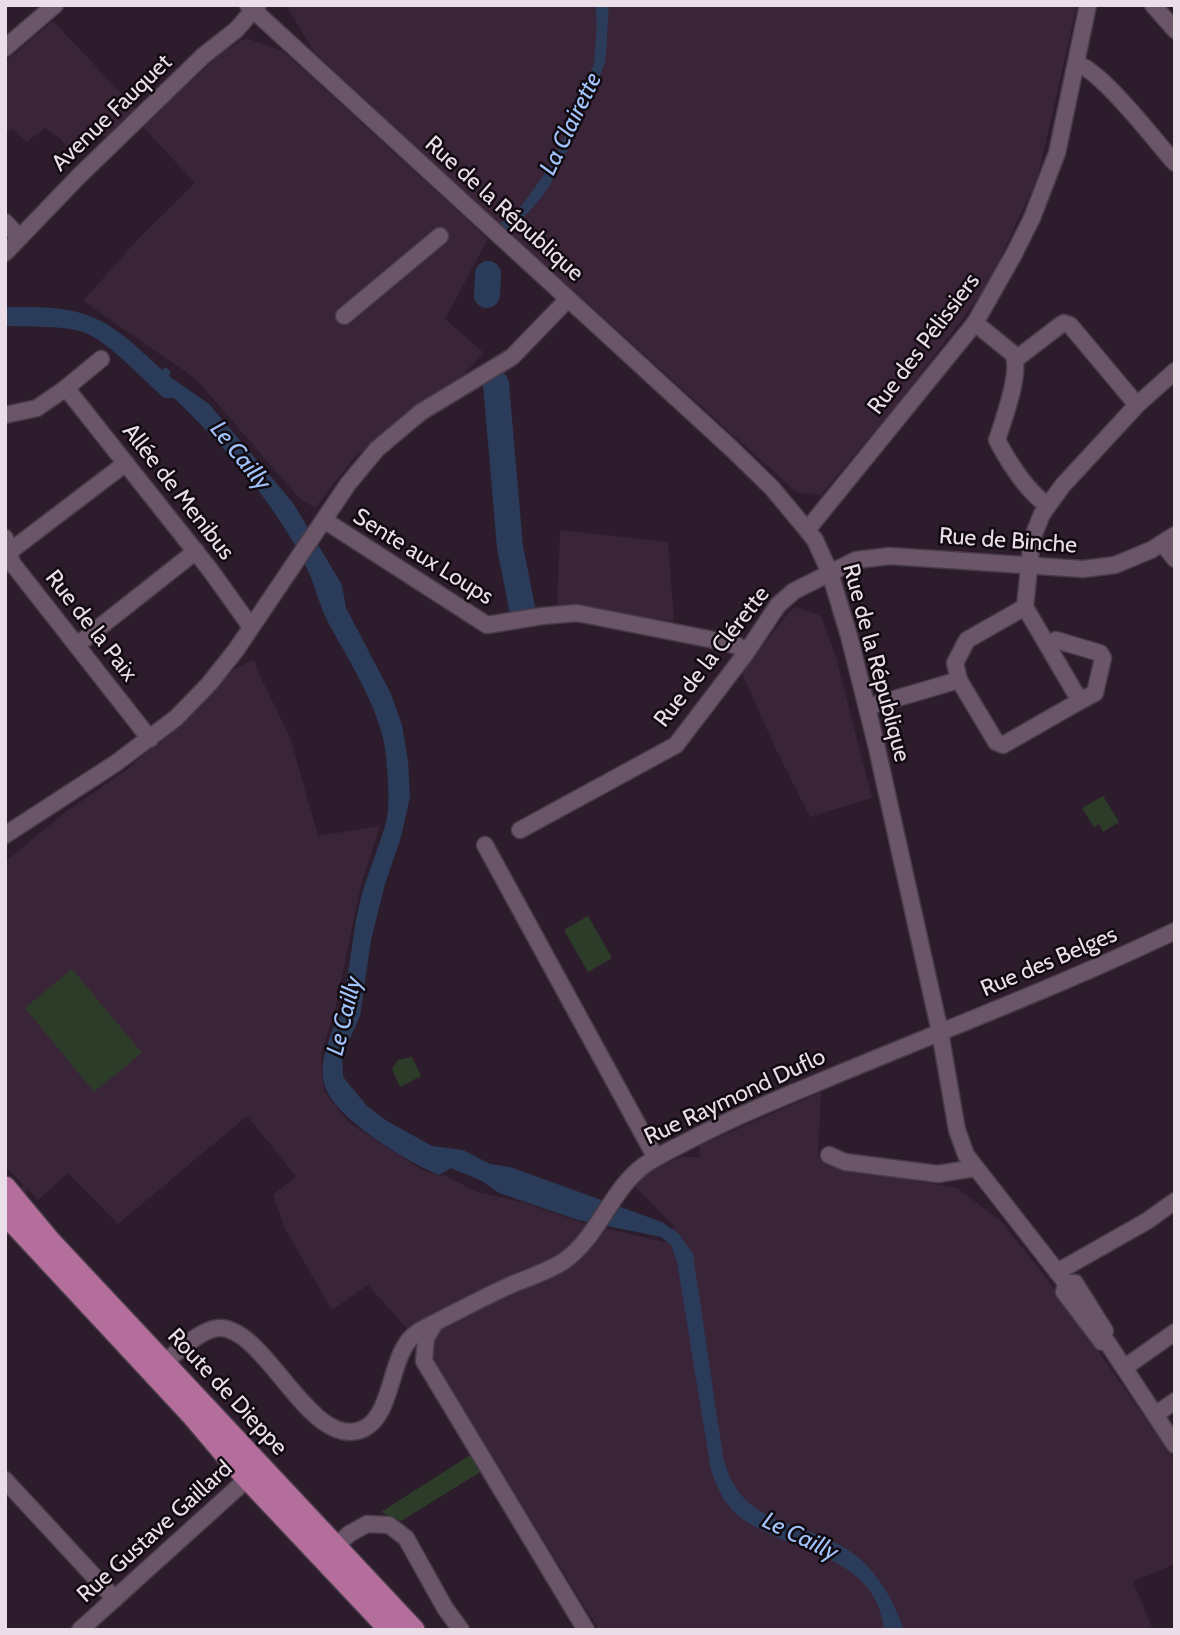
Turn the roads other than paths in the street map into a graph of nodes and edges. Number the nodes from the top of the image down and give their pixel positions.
1 (55, 5) edge
2 (1088, 5) edge
3 (1153, 5) edge
4 (254, 7) edge
5 (1175, 30) edge
6 (5, 48) edge
7 (1076, 64) junction
8 (1175, 163) edge
9 (5, 222) edge
10 (440, 236) dead end
11 (19, 237) junction
12 (5, 253) edge
13 (568, 299) junction
14 (344, 316) dead end
15 (975, 323) junction
16 (101, 359) dead end
17 (1016, 359) junction
18 (1175, 371) edge
19 (66, 388) junction
20 (1137, 405) junction
21 (5, 415) edge
22 (126, 463) junction
23 (1048, 506) junction
24 (320, 527) junction
25 (811, 535) junction
26 (1168, 539) edge
27 (7, 545) edge
28 (196, 551) junction
29 (1175, 559) edge
30 (1030, 566) junction
31 (830, 573) junction
32 (1025, 607) junction
33 (251, 627) junction
34 (1047, 644) junction
35 (77, 645) junction
36 (746, 653) junction
37 (959, 680) junction
38 (1080, 701) junction
39 (867, 707) junction
40 (150, 739) junction
41 (520, 830) dead end
42 (5, 835) edge
43 (485, 845) dead end
44 (1175, 931) edge
45 (940, 1032) junction
46 (829, 1155) dead end
47 (656, 1158) junction
48 (975, 1168) junction
49 (5, 1186) edge
50 (1175, 1201) edge
51 (5, 1214) edge
52 (1061, 1278) junction
53 (435, 1323) junction
54 (1175, 1332) edge
55 (399, 1355) junction
56 (424, 1362) junction
57 (1124, 1368) junction
58 (159, 1369) junction
59 (1175, 1401) edge
60 (1155, 1415) junction
61 (1175, 1445) edge
62 (254, 1473) junction
63 (5, 1480) edge
64 (330, 1553) junction
65 (115, 1599) junction
66 (384, 1622) edge
67 (80, 1630) edge
68 (414, 1630) edge
69 (461, 1630) edge
70 (586, 1630) edge

1 - 6 street
2 - 7 street, Rue des Pélissiers
3 - 5 street
4 - 11 street, Avenue Fauquet
4 - 13 street, Rue de la République
7 - 8 street
7 - 15 street, Rue des Pélissiers
9 - 11 street
10 - 14 street
11 - 12 street, Avenue Fauquet
13 - 24 street, Sente aux Loups
13 - 25 street, Rue de la République
15 - 17 street
15 - 25 street, Rue des Pélissiers
16 - 19 street
17 - 20 street
17 - 23 street
18 - 20 street
19 - 21 street
19 - 22 street, Allée de Menibus
20 - 23 street
22 - 27 street
22 - 28 street, Allée de Menibus
23 - 30 street
24 - 33 street, Sente aux Loups
24 - 36 street, Sente aux Loups
25 - 31 street, Rue de la République
26 - 29 street, Rue de Binche
26 - 30 street, Rue de Binche
27 - 35 street, Rue de la Paix
28 - 33 street, Allée de Menibus
28 - 35 street
30 - 31 street, Rue de Binche
30 - 32 street
31 - 36 street, Rue de la Clérette
31 - 39 street, Rue de la République
32 - 34 street
32 - 37 street
33 - 40 street, Sente aux Loups
34 - 38 street
34 - 38 street
35 - 40 street, Rue de la Paix
36 - 41 street, Rue de la Clérette
37 - 38 street
37 - 39 street
39 - 45 street, Rue de la République
40 - 42 street, Sente aux Loups
43 - 47 street
44 - 45 street, Rue des Belges
45 - 47 street, Rue Raymond Duflo
45 - 48 street, Rue de la République
46 - 48 street
47 - 53 street, Rue Raymond Duflo
48 - 52 street, Rue de la République
49 - 58 main road, Route de Dieppe
50 - 52 street
51 - 58 main road, Route de Dieppe
52 - 57 street, Rue de la République
53 - 55 street, Rue Raymond Duflo
53 - 56 street
54 - 57 street
55 - 56 street
55 - 58 street
56 - 70 street
57 - 60 street, Rue de la République
58 - 62 main road, Route de Dieppe
59 - 60 street
60 - 61 street, Rue de la République
62 - 64 main road, Route de Dieppe
62 - 65 street, Rue Gustave Gaillard
63 - 65 street
64 - 66 main road, Route de Dieppe
64 - 69 street
65 - 67 street, Rue Gustave Gaillard
66 - 68 main road, Route de Dieppe

